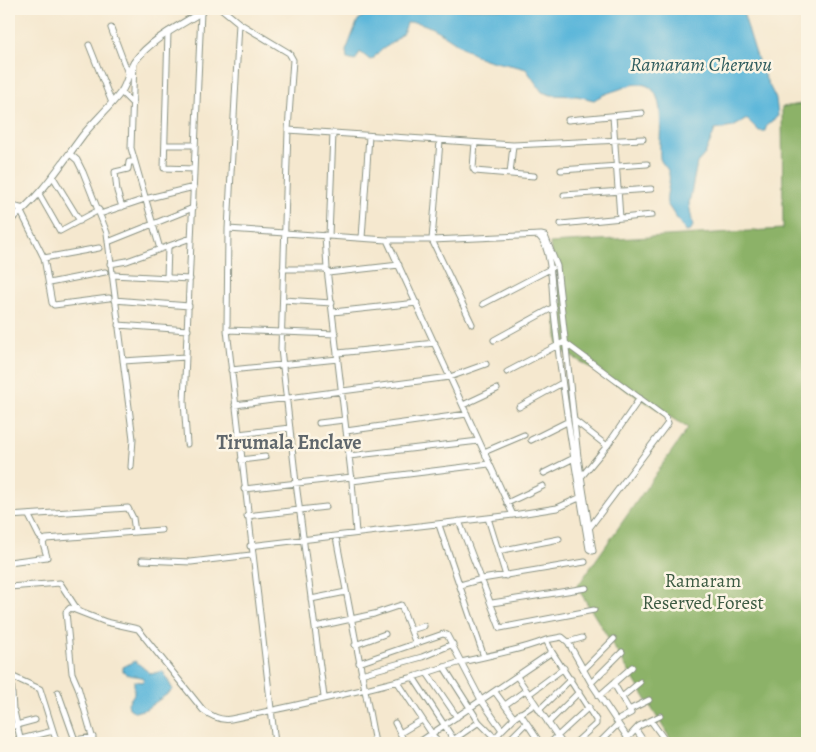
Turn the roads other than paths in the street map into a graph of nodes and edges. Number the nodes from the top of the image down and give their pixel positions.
1 (222, 9) edge
2 (203, 10) edge
3 (239, 23) junction
4 (111, 28) dead end
5 (168, 32) junction
6 (90, 45) dead end
7 (134, 62) junction
8 (129, 76) junction
9 (121, 92) junction
10 (112, 103) junction
11 (134, 104) junction
12 (642, 113) dead end
13 (613, 116) junction
14 (568, 120) dead end
15 (288, 130) junction
16 (333, 133) junction
17 (368, 136) junction
18 (643, 139) dead end
19 (614, 140) junction
20 (440, 141) junction
21 (475, 143) junction
22 (164, 145) junction
23 (195, 145) junction
24 (513, 145) junction
25 (70, 154) junction
26 (133, 162) junction
27 (647, 164) dead end
28 (616, 166) junction
29 (194, 169) junction
30 (561, 170) dead end
31 (510, 174) junction
32 (534, 176) dead end
33 (53, 177) junction
34 (194, 188) junction
35 (650, 189) dead end
36 (618, 191) junction
37 (38, 194) junction
38 (564, 195) dead end
39 (145, 199) junction
40 (9, 205) edge
41 (122, 207) junction
42 (193, 208) junction
43 (23, 211) junction
44 (100, 212) junction
45 (652, 215) dead end
46 (620, 218) junction
47 (9, 221) edge
48 (80, 221) junction
49 (153, 224) junction
50 (561, 224) dead end
51 (228, 229) junction
52 (285, 232) junction
53 (327, 236) junction
54 (539, 236) junction
55 (191, 238) junction
56 (362, 238) junction
57 (388, 240) junction
58 (432, 240) junction
59 (108, 242) junction
60 (168, 246) junction
61 (99, 248) dead end
62 (160, 249) junction
63 (44, 258) junction
64 (110, 264) junction
65 (399, 265) junction
66 (557, 266) junction
67 (283, 268) junction
68 (550, 269) junction
69 (327, 271) junction
70 (105, 272) dead end
71 (112, 275) junction
72 (167, 278) junction
73 (190, 279) junction
74 (49, 283) junction
75 (112, 299) junction
76 (282, 300) junction
77 (332, 303) junction
78 (417, 304) junction
79 (483, 304) dead end
80 (188, 306) junction
81 (554, 307) junction
82 (333, 312) junction
83 (472, 324) dead end
84 (118, 325) junction
85 (188, 330) junction
86 (227, 330) junction
87 (282, 333) junction
88 (336, 334) junction
89 (494, 340) dead end
90 (564, 342) junction
91 (435, 343) junction
92 (558, 344) junction
93 (338, 356) junction
94 (186, 357) junction
95 (123, 361) junction
96 (486, 364) dead end
97 (283, 365) junction
98 (231, 370) junction
99 (506, 372) dead end
100 (450, 377) junction
101 (562, 383) junction
102 (497, 389) dead end
103 (342, 392) junction
104 (287, 398) junction
105 (640, 398) junction
106 (235, 405) junction
107 (463, 405) junction
108 (518, 407) dead end
109 (467, 414) junction
110 (344, 420) junction
111 (574, 420) junction
112 (567, 422) junction
113 (319, 423) dead end
114 (290, 428) junction
115 (346, 431) junction
116 (238, 434) junction
117 (524, 435) dead end
118 (531, 440) dead end
119 (479, 442) junction
120 (187, 444) dead end
121 (607, 446) junction
122 (484, 452) junction
123 (349, 456) junction
124 (265, 457) dead end
125 (572, 459) junction
126 (241, 460) junction
127 (490, 464) junction
128 (131, 468) dead end
129 (544, 473) dead end
130 (582, 476) junction
131 (352, 479) junction
132 (296, 483) junction
133 (543, 486) dead end
134 (244, 488) junction
135 (579, 498) junction
136 (508, 503) junction
137 (326, 506) dead end
138 (300, 510) junction
139 (513, 515) junction
140 (9, 516) edge
141 (29, 516) junction
142 (247, 516) junction
143 (488, 518) junction
144 (459, 521) junction
145 (439, 525) junction
146 (590, 526) junction
147 (161, 530) dead end
148 (586, 530) junction
149 (136, 532) junction
150 (356, 533) junction
151 (336, 537) junction
152 (559, 539) dead end
153 (44, 540) junction
154 (304, 541) junction
155 (250, 546) junction
156 (498, 551) junction
157 (251, 555) junction
158 (142, 560) dead end
159 (9, 562) edge
160 (585, 562) dead end
161 (506, 576) junction
162 (9, 579) edge
163 (482, 579) junction
164 (460, 585) junction
165 (9, 587) edge
166 (586, 588) dead end
167 (346, 592) junction
168 (312, 599) junction
169 (492, 603) junction
170 (77, 609) junction
171 (594, 610) dead end
172 (351, 620) junction
173 (424, 626) dead end
174 (315, 627) junction
175 (411, 630) junction
176 (385, 634) dead end
177 (582, 638) dead end
178 (614, 639) dead end
179 (546, 640) junction
180 (568, 642) junction
181 (416, 644) junction
182 (453, 644) junction
183 (355, 645) junction
184 (552, 652) junction
185 (622, 652) dead end
186 (484, 658) junction
187 (461, 662) junction
188 (359, 663) junction
189 (444, 667) junction
190 (632, 667) dead end
191 (564, 668) junction
192 (584, 669) junction
193 (427, 673) junction
194 (360, 674) junction
195 (413, 677) junction
196 (518, 678) junction
197 (571, 679) junction
198 (396, 681) junction
199 (640, 682) dead end
200 (591, 684) junction
201 (614, 684) junction
202 (364, 688) junction
203 (58, 692) dead end
204 (494, 692) junction
205 (528, 692) junction
206 (579, 692) junction
207 (599, 696) junction
208 (324, 697) junction
209 (622, 697) junction
210 (481, 700) junction
211 (649, 700) dead end
212 (535, 704) junction
213 (505, 705) junction
214 (471, 707) junction
215 (588, 707) junction
216 (11, 710) edge
217 (539, 710) junction
218 (629, 710) junction
219 (270, 712) junction
220 (520, 714) junction
221 (660, 716) dead end
222 (457, 717) junction
223 (514, 718) junction
224 (35, 720) dead end
225 (422, 720) junction
226 (651, 721) junction
227 (480, 722) junction
228 (617, 722) junction
229 (395, 723) dead end
230 (526, 723) junction
231 (548, 723) junction
232 (17, 725) junction
233 (444, 726) junction
234 (9, 727) edge
235 (502, 730) junction
236 (636, 730) junction
237 (53, 731) junction
238 (400, 733) junction
239 (432, 734) junction
240 (93, 736) junction
241 (557, 737) junction
242 (672, 737) dead end
243 (75, 740) junction
244 (20, 741) edge
245 (454, 741) edge
246 (538, 741) edge
247 (629, 741) edge
248 (9, 742) edge
249 (493, 742) edge
250 (57, 743) edge
251 (67, 743) edge
252 (94, 743) edge
253 (275, 743) edge
254 (375, 743) edge
255 (405, 743) edge
256 (418, 743) edge
257 (438, 743) edge
258 (506, 743) edge
259 (532, 743) edge
260 (550, 743) edge
261 (562, 743) edge
262 (575, 743) edge
263 (599, 743) edge
264 (623, 743) edge
265 (645, 743) edge
266 (666, 743) edge

1 - 3 street
2 - 5 main road
2 - 23 street
3 - 15 street
3 - 51 street
4 - 8 street
5 - 7 main road
5 - 22 street
6 - 10 street
7 - 8 main road
7 - 11 street
8 - 9 main road
9 - 10 main road
9 - 11 street
10 - 25 main road
11 - 26 street
12 - 13 street
13 - 14 street
13 - 19 street
15 - 16 street
15 - 52 street
16 - 17 street
16 - 53 street
17 - 20 street
17 - 56 street
18 - 19 street
19 - 24 street
19 - 28 street
20 - 21 street
20 - 58 street
21 - 24 street
21 - 31 street
22 - 23 street
22 - 29 street
23 - 29 street
24 - 31 street
25 - 33 main road
25 - 44 street
26 - 39 street
26 - 41 street
27 - 28 street
28 - 30 street
28 - 36 street
29 - 34 street
31 - 32 street
33 - 37 main road
33 - 48 street
34 - 39 street
34 - 42 street
35 - 36 street
36 - 38 street
36 - 46 street
37 - 43 main road
37 - 48 street
39 - 41 street
39 - 49 street
40 - 43 street
41 - 44 street
42 - 49 street
42 - 55 street
43 - 47 main road
43 - 63 street
44 - 48 street
44 - 59 street
45 - 46 street
46 - 50 street
49 - 59 street
49 - 62 street
51 - 52 street
51 - 86 street
52 - 53 street
52 - 67 street
53 - 56 street
53 - 69 street
54 - 58 street
54 - 66 street
54 - 68 street
55 - 60 street
55 - 73 street
56 - 57 street
57 - 58 street
57 - 65 street
58 - 83 street
59 - 64 street
60 - 62 street
60 - 72 street
61 - 63 street
62 - 64 street
63 - 74 street
64 - 71 street
65 - 69 street
65 - 78 street
66 - 68 street
66 - 90 street
67 - 69 street
67 - 76 street
68 - 79 street
68 - 81 street
69 - 77 street
70 - 74 street
71 - 72 street
71 - 75 street
72 - 73 street
73 - 80 street
74 - 75 street
75 - 80 street
75 - 84 street
76 - 77 street
76 - 87 street
77 - 82 street
78 - 82 street
78 - 91 street
80 - 85 street
81 - 89 street
81 - 92 street
82 - 88 street
84 - 85 street
84 - 95 street
85 - 94 street
86 - 87 street
86 - 98 street
87 - 88 street
87 - 97 street
88 - 93 street
90 - 92 street
90 - 105 street
90 - 111 street
91 - 93 street
91 - 100 street
92 - 99 street
92 - 101 street
93 - 97 street
93 - 103 street
94 - 95 street
94 - 120 street
95 - 128 street
96 - 100 street
97 - 98 street
97 - 104 street
98 - 106 street
100 - 103 street
100 - 107 street
101 - 108 street
101 - 112 street
102 - 107 street
103 - 104 street
103 - 110 street
104 - 106 street
104 - 114 street
105 - 121 street
105 - 146 street
106 - 116 street
107 - 109 street
109 - 115 street
109 - 119 street
110 - 113 street
110 - 115 street
111 - 121 street
111 - 130 street
112 - 118 street
112 - 125 street
114 - 116 street
114 - 132 street
115 - 123 street
116 - 126 street
117 - 122 street
119 - 122 street
119 - 123 street
121 - 130 street
122 - 127 street
123 - 131 street
124 - 126 street
125 - 129 street
125 - 135 street
126 - 134 street
127 - 131 street
127 - 136 street
130 - 146 street
131 - 132 street
131 - 150 street
132 - 134 street
132 - 138 street
133 - 136 street
134 - 142 street
135 - 139 street
135 - 148 street
136 - 139 street
137 - 138 street
138 - 142 street
138 - 154 street
139 - 143 street
140 - 141 street
141 - 149 street
141 - 153 street
142 - 155 street
143 - 144 street
143 - 156 street
144 - 145 street
144 - 163 street
145 - 150 street
145 - 164 street
146 - 148 street
146 - 148 street
147 - 149 street
149 - 153 street
150 - 151 street
151 - 154 street
151 - 167 street
152 - 156 street
153 - 159 street
154 - 155 street
154 - 168 street
155 - 157 street
156 - 161 street
157 - 158 street
157 - 219 street
160 - 161 street
161 - 163 street
162 - 165 street
163 - 164 street
163 - 169 street
164 - 186 street
165 - 170 street
166 - 169 street
167 - 168 street
167 - 172 street
168 - 174 street
169 - 171 street
170 - 219 street
170 - 240 street
172 - 174 street
172 - 175 street
172 - 183 street
173 - 175 street
174 - 208 street
175 - 181 street
176 - 183 street
177 - 180 street
178 - 192 street
179 - 180 street
179 - 184 street
179 - 186 street
180 - 192 street
181 - 182 street
181 - 188 street
182 - 187 street
182 - 194 street
183 - 188 street
184 - 191 street
184 - 196 street
185 - 200 street
186 - 187 street
187 - 189 street
187 - 210 street
188 - 194 street
189 - 193 street
189 - 214 street
190 - 201 street
191 - 197 street
191 - 205 street
192 - 200 street
193 - 195 street
193 - 222 street
194 - 202 street
195 - 198 street
195 - 233 street
196 - 204 street
196 - 205 street
197 - 206 street
197 - 217 street
198 - 202 street
198 - 225 street
199 - 209 street
200 - 207 street
201 - 207 street
201 - 209 street
202 - 208 street
202 - 254 street
203 - 243 street
204 - 210 street
204 - 213 street
205 - 212 street
205 - 213 street
206 - 215 street
206 - 231 street
207 - 228 street
208 - 219 street
209 - 218 street
210 - 214 street
210 - 235 street
211 - 218 street
212 - 217 street
212 - 220 street
213 - 223 street
214 - 222 street
214 - 227 street
215 - 241 street
215 - 262 street
216 - 232 street
216 - 237 street
217 - 231 street
218 - 228 street
219 - 253 street
220 - 223 street
220 - 230 street
221 - 226 street
222 - 233 street
223 - 235 street
224 - 232 street
225 - 238 street
225 - 239 street
226 - 236 street
226 - 266 street
227 - 245 street
227 - 249 street
228 - 247 street
228 - 263 street
229 - 238 street
230 - 246 street
230 - 258 street
231 - 241 street
232 - 234 street
232 - 244 street
233 - 239 street
233 - 245 street
235 - 249 street
236 - 247 street
236 - 265 street
237 - 244 street
237 - 250 street
238 - 255 street
239 - 256 street
239 - 257 street
240 - 243 street
240 - 252 street
241 - 260 street
241 - 261 street
242 - 266 street
243 - 251 street
244 - 248 street
246 - 259 street
247 - 264 street

